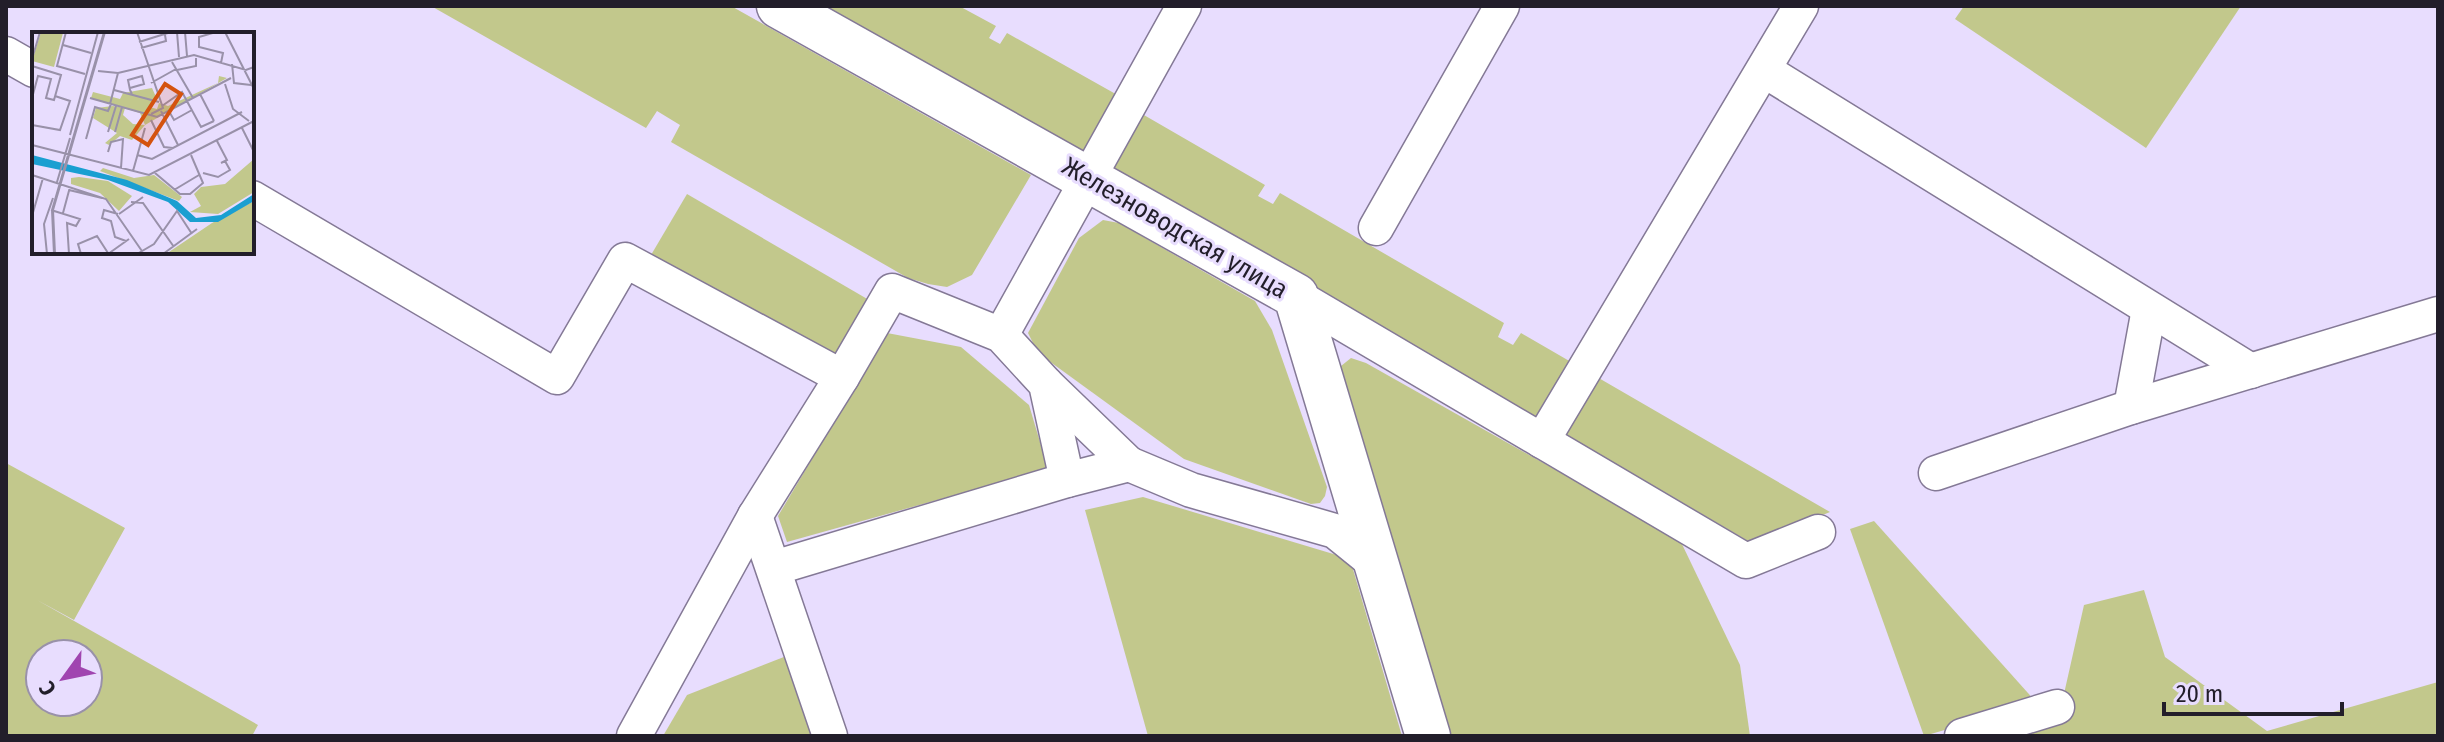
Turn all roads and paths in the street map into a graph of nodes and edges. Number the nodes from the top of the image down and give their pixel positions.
1 (779, 6) edge
2 (1184, 6) edge
3 (1502, 6) edge
4 (1801, 6) edge
5 (6, 54) edge
6 (32, 69) edge
7 (1764, 70) junction
8 (1087, 178) junction
9 (254, 199) edge
10 (1376, 228) dead end
11 (1296, 296) junction
12 (2149, 309) junction
13 (2438, 314) edge
14 (1001, 335) junction
15 (2251, 371) junction
16 (842, 377) junction
17 (1046, 384) junction
18 (2131, 407) junction
19 (1542, 441) junction
20 (1129, 464) junction
21 (1936, 473) dead end
22 (1067, 480) junction
23 (755, 516) junction
24 (1818, 532) dead end
25 (1377, 565) junction
26 (774, 568) junction
27 (2057, 707) dead end
28 (634, 736) edge
29 (830, 736) edge
30 (1428, 736) edge
31 (1962, 736) edge

1 - 8 street, Железноводская улица
2 - 8 lane
3 - 10 lane
4 - 7 lane
5 - 6 lane
7 - 12 lane
7 - 19 lane
8 - 11 street, Железноводская улица
8 - 14 lane
9 - 16 lane
11 - 19 lane
11 - 25 street, Железноводская улица
12 - 15 lane
12 - 18 lane
13 - 15 lane
14 - 16 lane
14 - 17 lane
15 - 18 lane
16 - 23 lane
17 - 20 lane
17 - 22 lane
18 - 21 lane
19 - 24 lane
20 - 22 lane
20 - 25 lane
22 - 26 lane
23 - 26 lane
23 - 28 lane
25 - 30 street, Железноводская улица
26 - 29 lane
27 - 31 lane

